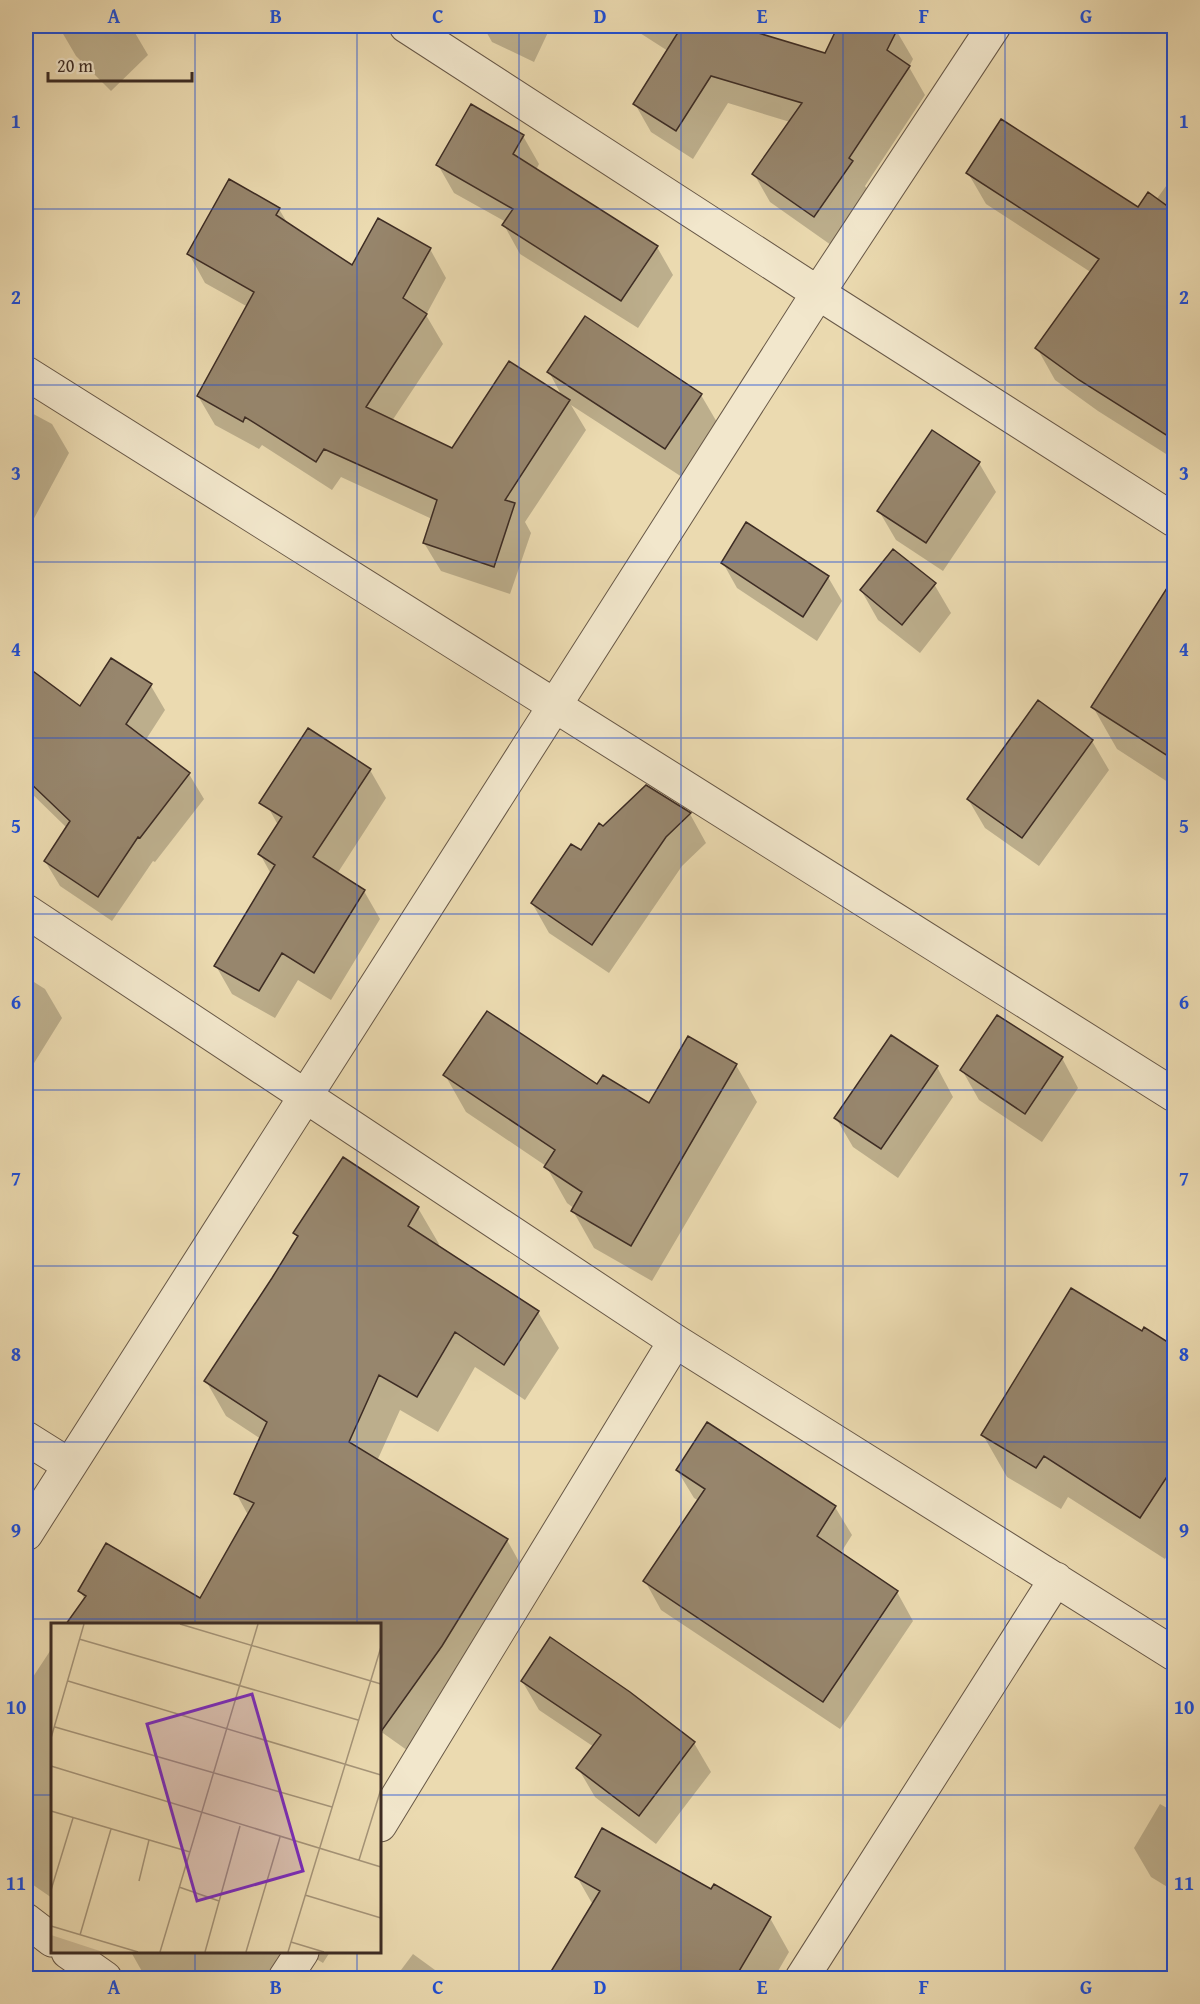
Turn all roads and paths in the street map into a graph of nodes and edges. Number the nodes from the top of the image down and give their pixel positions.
1 (406, 26) edge
2 (994, 26) edge
3 (818, 293) junction
4 (26, 373) edge
5 (1174, 520) edge
6 (555, 706) junction
7 (26, 911) edge
8 (306, 1095) junction
9 (1174, 1095) edge
10 (675, 1341) junction
11 (26, 1438) edge
12 (69, 1465) junction
13 (26, 1534) edge
14 (1056, 1580) junction
15 (1174, 1654) edge
16 (381, 1823) edge
17 (26, 1920) edge
18 (51, 1939) edge
19 (69, 1953) edge
20 (301, 1953) edge
21 (105, 1978) edge
22 (285, 1978) edge
23 (802, 1978) edge

1 - 3 street
2 - 3 street
3 - 5 street
3 - 6 street
4 - 6 street
6 - 8 street
6 - 9 street
7 - 8 street
8 - 10 street
8 - 12 street
10 - 14 street
10 - 16 street
11 - 12 street
12 - 13 street
14 - 15 street
14 - 23 street
17 - 18 street
19 - 21 street
20 - 22 street

